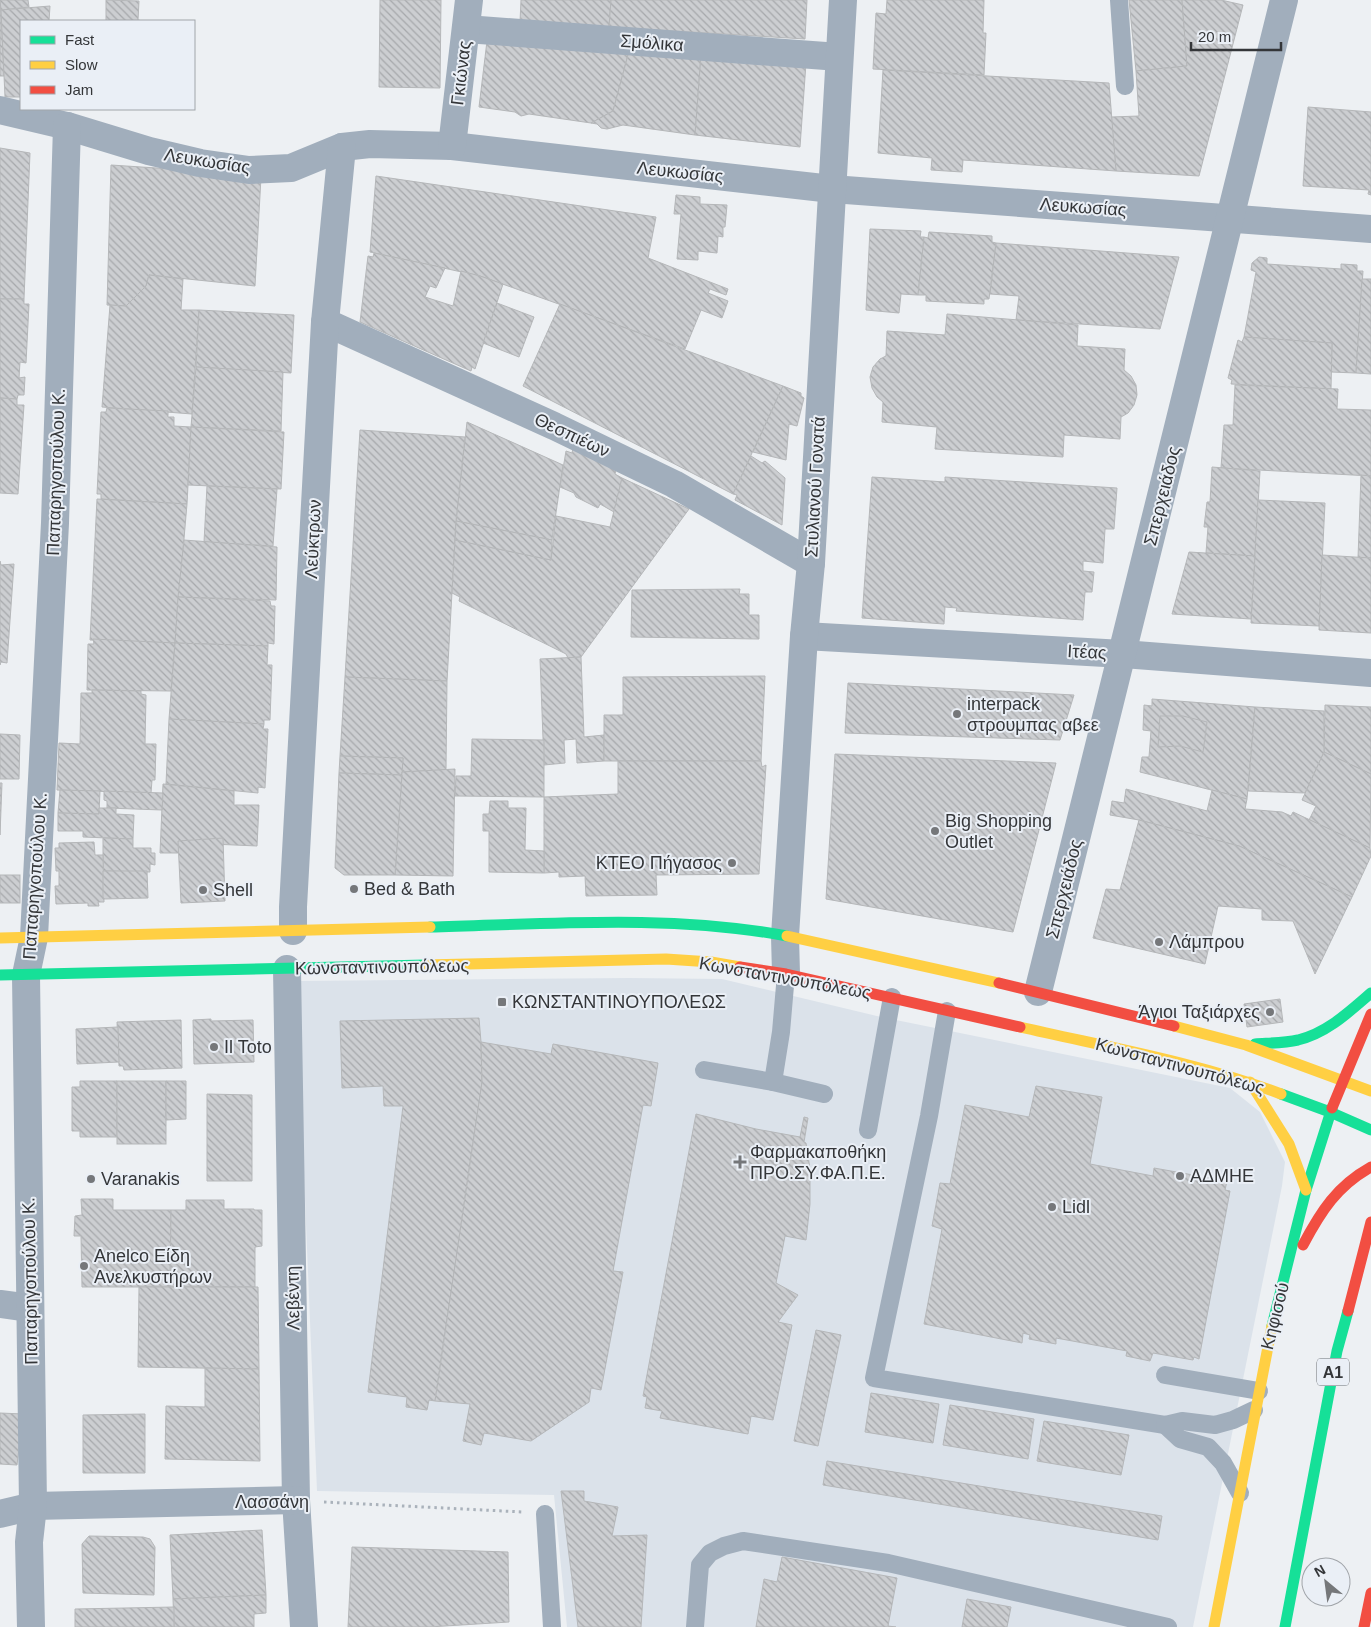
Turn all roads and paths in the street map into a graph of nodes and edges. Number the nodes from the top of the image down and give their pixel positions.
1 (469, 0) edge
2 (843, 0) edge
3 (1119, 0) edge
4 (1284, 0) edge
5 (466, 29) junction
6 (839, 57) junction
7 (1125, 86) dead end
8 (0, 110) edge
9 (67, 126) junction
10 (452, 146) junction
11 (342, 147) junction
12 (832, 189) junction
13 (1230, 218) junction
14 (1371, 229) edge
15 (325, 322) junction
16 (811, 564) junction
17 (804, 636) junction
18 (1123, 654) junction
19 (1371, 673) edge
20 (293, 931) junction
21 (785, 936) junction
22 (34, 937) junction
23 (0, 938) edge
24 (287, 969) junction
25 (786, 974) junction
26 (13, 975) edge
27 (1038, 992) junction
28 (1371, 993) edge
29 (892, 997) junction
30 (947, 1011) junction
31 (1371, 1014) edge
32 (1246, 1045) junction
33 (704, 1070) dead end
34 (1343, 1080) junction
35 (773, 1082) junction
36 (1250, 1082) junction
37 (824, 1094) dead end
38 (1367, 1096) edge
39 (1330, 1112) junction
40 (868, 1130) dead end
41 (1371, 1130) edge
42 (1371, 1167) edge
43 (1306, 1190) junction
44 (1371, 1222) edge
45 (0, 1304) edge
46 (1278, 1304) junction
47 (30, 1308) junction
48 (1165, 1375) dead end
49 (1259, 1391) junction
50 (1254, 1410) junction
51 (1165, 1425) junction
52 (1240, 1493) junction
53 (296, 1500) junction
54 (33, 1506) junction
55 (0, 1514) edge
56 (545, 1514) joint
57 (1371, 1592) edge
58 (32, 1627) edge
59 (304, 1627) edge
60 (552, 1627) edge
61 (695, 1627) edge
62 (1168, 1627) edge
63 (1214, 1627) edge
64 (1285, 1627) edge
65 (1364, 1627) edge

1 - 5 street, Γκιώνας
2 - 6 street, Στυλιανού Γονατά
3 - 7 lane
4 - 13 street, Σπερχειάδος
5 - 6 street, Σμόλικα
5 - 10 street, Γκιώνας
6 - 12 street, Στυλιανού Γονατά
8 - 9 street, Λευκωσίας
9 - 11 street, Λευκωσίας
9 - 22 street, Παπαρηγοπούλου Κ.
10 - 11 street, Λευκωσίας
10 - 12 street, Λευκωσίας
11 - 15 street, Λεύκτρων
12 - 13 street, Λευκωσίας
12 - 16 street, Στυλιανού Γονατά
13 - 14 street, Λευκωσίας
13 - 18 street, Σπερχειάδος
15 - 16 street, Θεσπιέων
15 - 20 street, Λεύκτρων
16 - 17 street, Στυλιανού Γονατά
17 - 18 street, Ιτέας
17 - 21 street, Στυλιανού Γονατά
18 - 19 street, Ιτέας
18 - 27 street, Σπερχειάδος
20 - 21 main road, Κωνσταντινουπόλεως
20 - 22 main road, Κωνσταντινουπόλεως
21 - 25 street, Στυλιανού Γονατά
21 - 27 main road, Κωνσταντινουπόλεως
22 - 23 main road, Κωνσταντινουπόλεως
22 - 26 street, Παπαρηγοπούλου Κ.
24 - 25 main road, Κωνσταντινουπόλεως
24 - 26 main road, Κωνσταντινουπόλεως
24 - 53 street, Λεβέντη
25 - 29 main road, Κωνσταντινουπόλεως
25 - 35 lane
26 - 47 street, Παπαρηγοπούλου Κ.
27 - 32 main road, Κωνσταντινουπόλεως
28 - 32 main road
29 - 30 main road, Κωνσταντινουπόλεως
29 - 40 lane
30 - 36 main road, Κωνσταντινουπόλεως
30 - 51 lane
31 - 34 main road, Κηφισού
32 - 34 main road, Κωνσταντινουπόλεως
33 - 35 lane
34 - 38 main road
34 - 39 main road, Κηφισού
35 - 37 lane
36 - 39 main road, Κωνσταντινουπόλεως
36 - 43 main road
39 - 41 main road, Κωνσταντινουπόλεως
39 - 43 main road, Κηφισού
42 - 46 main road
43 - 46 main road, Κηφισού
44 - 64 main road, Α1
45 - 47 street
46 - 49 main road, Κηφισού
47 - 54 street, Παπαρηγοπούλου Κ.
48 - 49 lane
49 - 50 main road, Κηφισού
50 - 51 lane
50 - 52 main road, Κηφισού
51 - 52 lane
52 - 63 main road, Κηφισού
53 - 54 street, Λασσάνη
53 - 56 path, Λασσάνη
53 - 59 street, Λεβέντη
54 - 55 street, Λασσάνη
54 - 58 street, Παπαρηγοπούλου Κ.
56 - 60 lane
57 - 65 main road
61 - 62 lane

